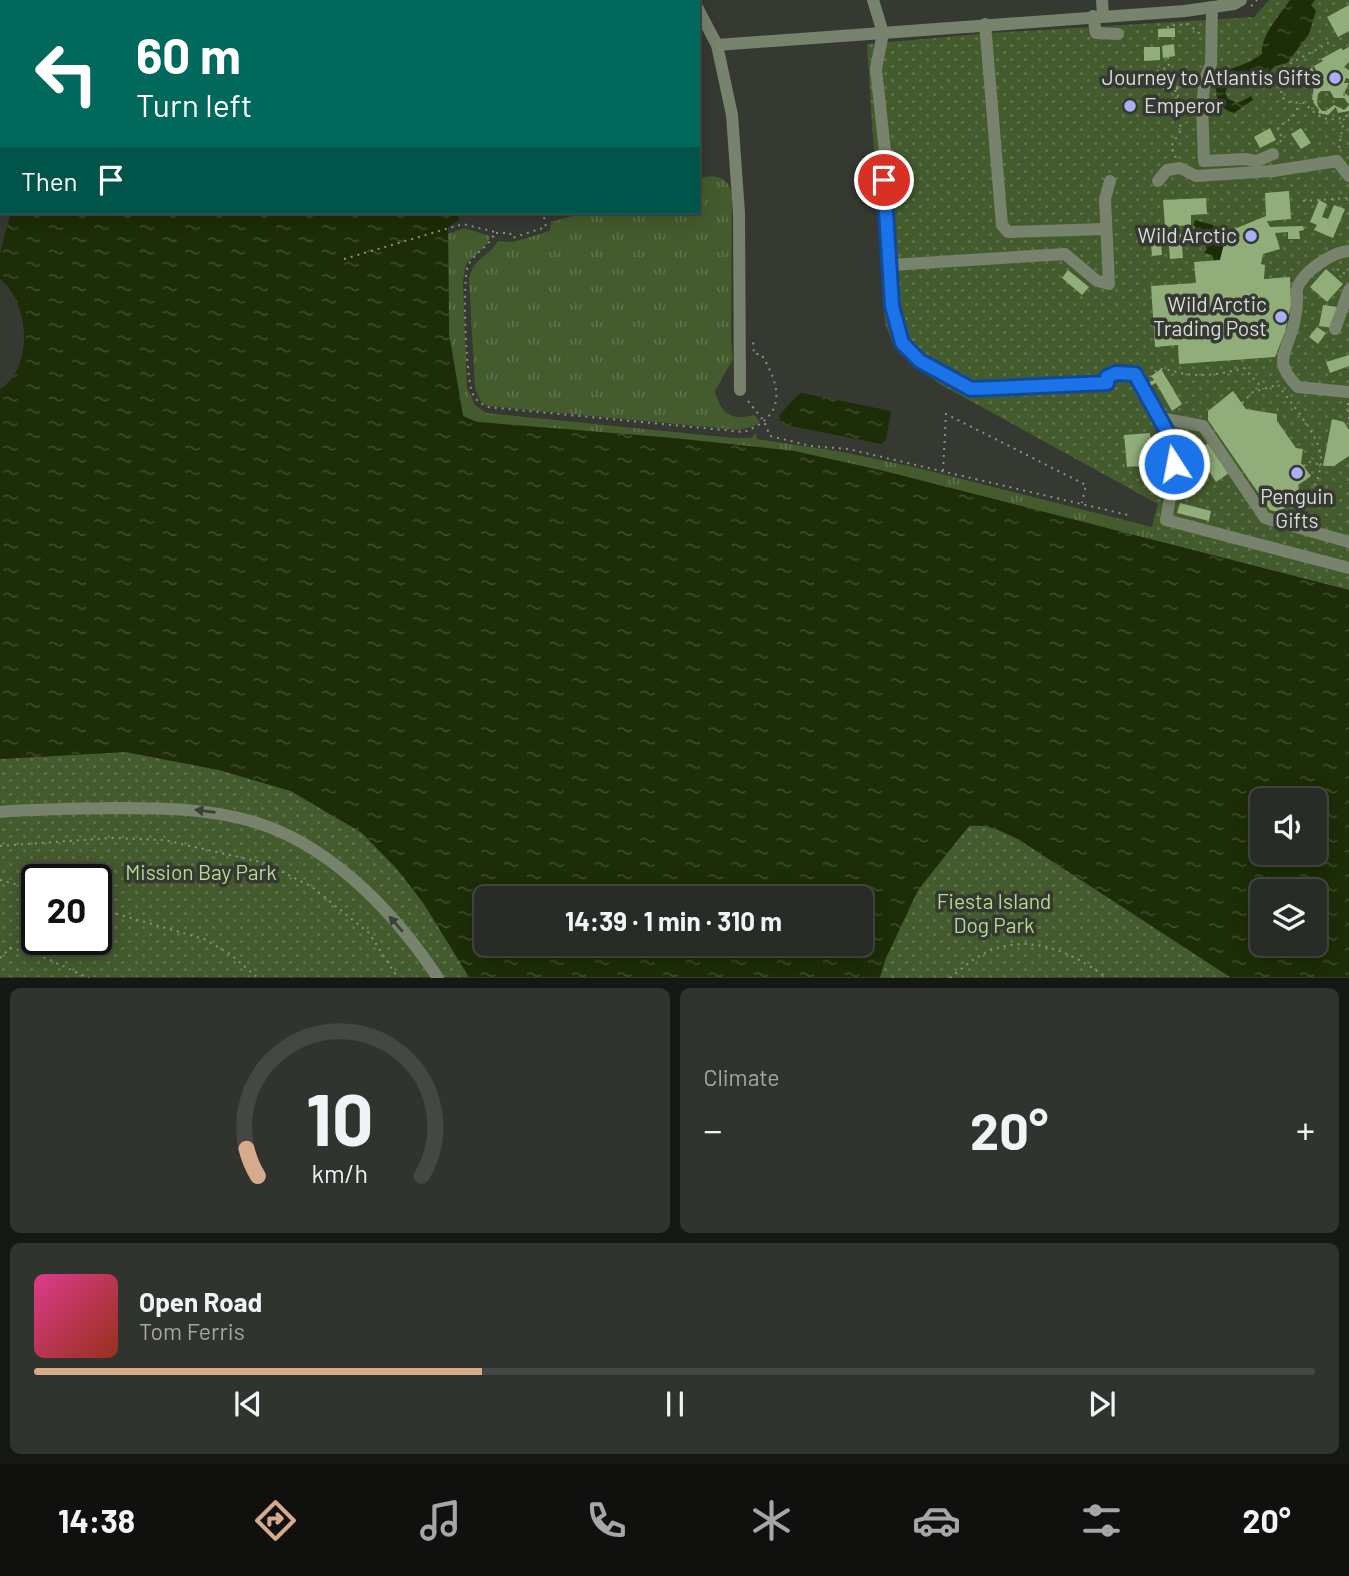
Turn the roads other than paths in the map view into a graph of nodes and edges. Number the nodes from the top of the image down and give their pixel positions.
1 (873, 0) edge
2 (1102, 0) edge
3 (1241, 0) edge
4 (1212, 7) junction
5 (700, 13) edge
6 (1098, 16) junction
7 (985, 24) junction
8 (883, 33) junction
9 (1118, 34) dead end
10 (717, 46) junction
11 (1273, 154) road end
12 (1349, 176) edge
13 (1110, 181) dead end
14 (1158, 181) dead end
15 (1105, 229) junction
16 (1349, 251) edge
17 (890, 265) junction
18 (1349, 290) edge
19 (1335, 329) dead end
20 (740, 390) road end
21 (1349, 392) edge
22 (1160, 418) junction
23 (1349, 542) edge
24 (1349, 568) edge
25 (0, 812) edge
26 (438, 978) edge

1 - 8 street
2 - 6 street
3 - 4 street
4 - 6 street
4 - 11 street
5 - 10 street
6 - 7 street
6 - 9 street
7 - 8 street
7 - 15 street
8 - 10 street
8 - 17 street
10 - 20 street
12 - 14 street
13 - 15 street
15 - 17 street
16 - 21 street
17 - 22 street
18 - 19 street
22 - 23 street
22 - 24 street
26 -> 25 street

